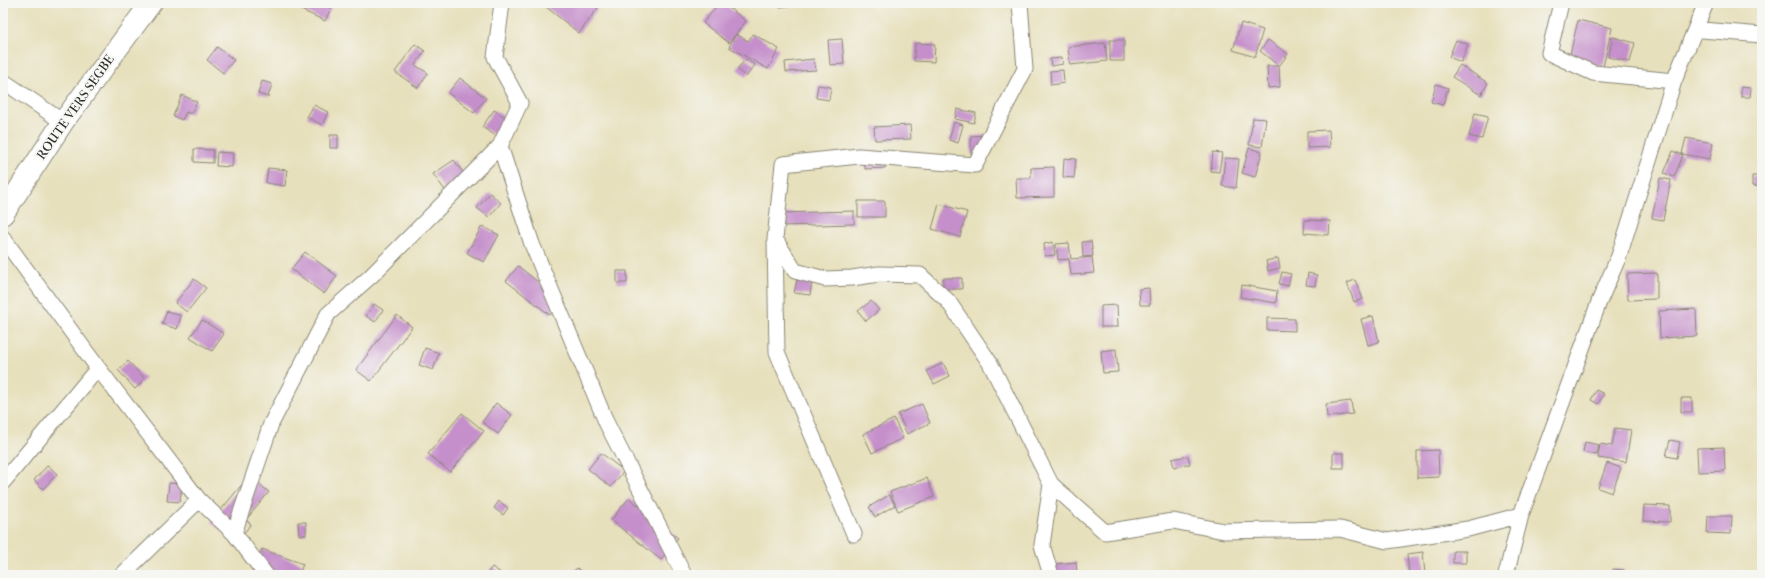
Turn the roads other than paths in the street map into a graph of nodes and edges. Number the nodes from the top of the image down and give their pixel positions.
1 (151, 3) edge
2 (502, 3) edge
3 (1020, 3) edge
4 (1561, 3) edge
5 (1706, 3) edge
6 (1696, 28) junction
7 (1762, 35) edge
8 (3, 81) edge
9 (1674, 81) junction
10 (63, 122) junction
11 (500, 146) junction
12 (3, 214) edge
13 (3, 238) edge
14 (775, 239) junction
15 (98, 368) junction
16 (3, 482) edge
17 (1051, 484) junction
18 (199, 500) junction
19 (1522, 515) junction
20 (234, 533) junction
21 (854, 534) dead end
22 (122, 575) edge
23 (266, 575) edge
24 (684, 575) edge
25 (1051, 575) edge
26 (1506, 575) edge

1 - 10 main road, ROUTE VERS SEGBE
2 - 11 street
3 - 14 street
4 - 9 street
5 - 6 street
6 - 7 street
6 - 9 street
8 - 10 street
9 - 19 street
10 - 12 main road, ROUTE VERS SEGBE
11 - 20 street
11 - 24 street
13 - 15 street
14 - 17 street
14 - 21 street
15 - 16 street
15 - 18 street
17 - 19 street
17 - 25 street
18 - 20 street
18 - 22 street
19 - 26 street
20 - 23 street

